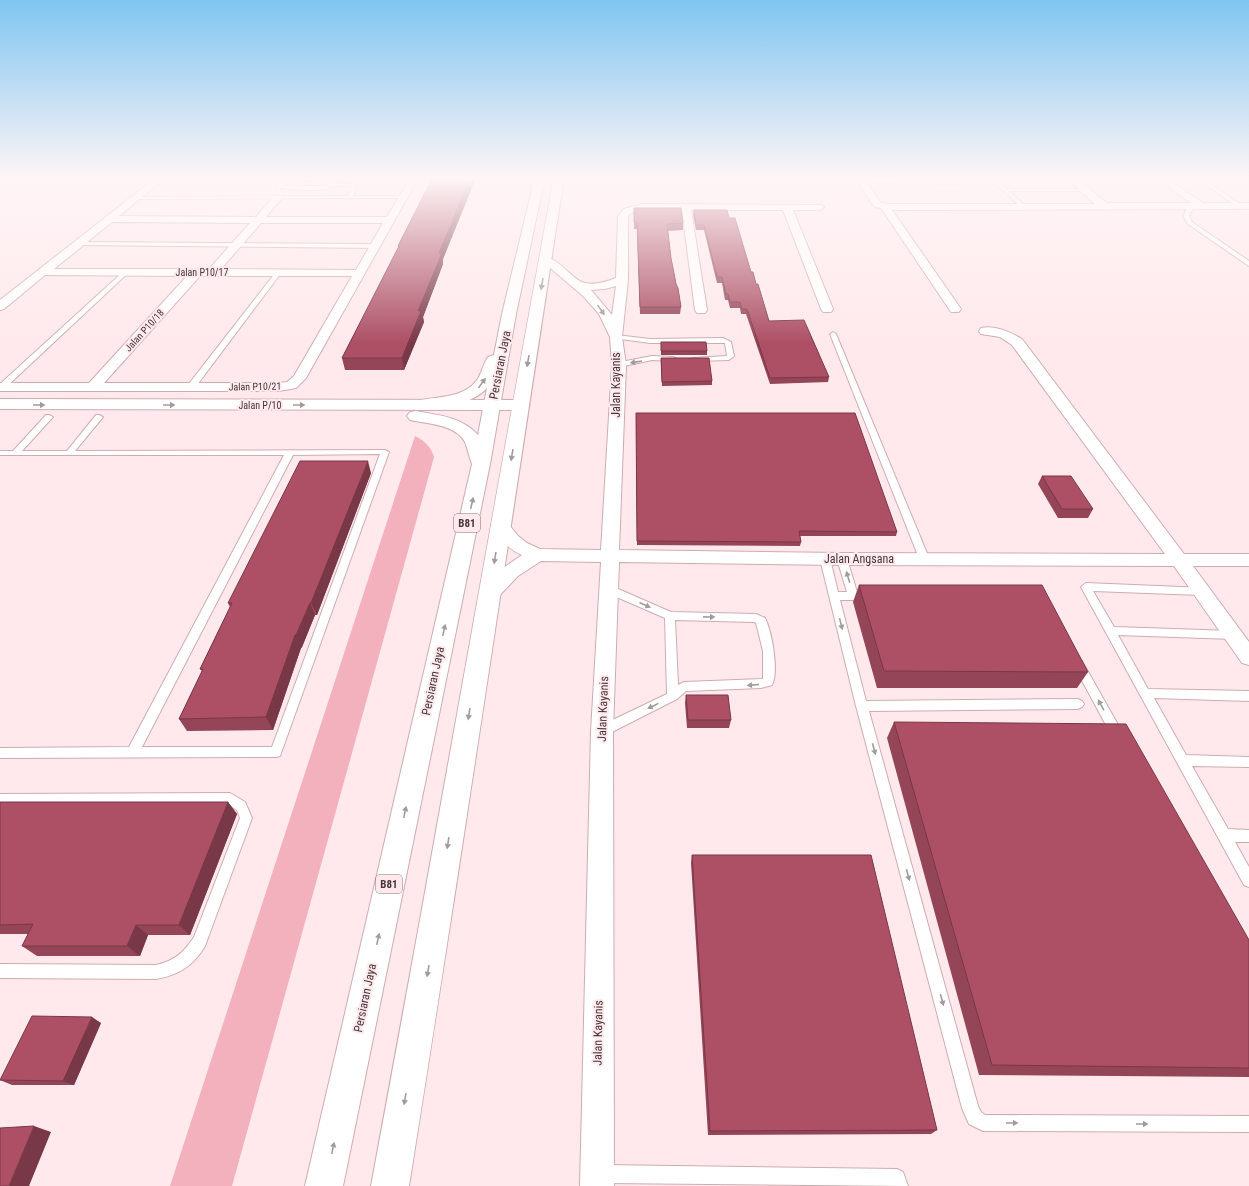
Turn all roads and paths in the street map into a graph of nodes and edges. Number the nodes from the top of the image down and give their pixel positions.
1 (92, 232) edge
2 (247, 232) edge
3 (384, 232) edge
4 (528, 232) edge
5 (550, 232) edge
6 (623, 232) edge
7 (690, 232) edge
8 (797, 232) edge
9 (902, 232) edge
10 (1205, 232) edge
11 (78, 244) junction
12 (237, 244) junction
13 (376, 246) junction
14 (546, 260) junction
15 (1249, 264) edge
16 (43, 272) junction
17 (126, 272) junction
18 (197, 272) junction
19 (213, 272) junction
20 (278, 273) junction
21 (360, 273) junction
22 (622, 280) junction
23 (580, 287) junction
24 (0, 306) edge
25 (827, 309) dead end
26 (955, 309) dead end
27 (701, 310) dead end
28 (510, 314) junction
29 (985, 330) dead end
30 (833, 334) dead end
31 (616, 337) junction
32 (650, 341) junction
33 (652, 358) junction
34 (683, 359) edge
35 (691, 359) edge
36 (619, 365) junction
37 (1, 387) edge
38 (190, 387) junction
39 (92, 388) junction
40 (0, 404) edge
41 (419, 411) junction
42 (491, 411) junction
43 (520, 411) junction
44 (0, 417) edge
45 (49, 417) junction
46 (99, 417) junction
47 (290, 452) junction
48 (0, 453) edge
49 (15, 453) junction
50 (68, 453) junction
51 (481, 464) junction
52 (500, 525) junction
53 (1163, 538) junction
54 (539, 555) junction
55 (610, 556) junction
56 (924, 558) junction
57 (834, 559) junction
58 (1138, 560) junction
59 (1179, 560) junction
60 (1217, 560) junction
61 (1249, 560) edge
62 (1197, 586) junction
63 (609, 589) junction
64 (489, 594) junction
65 (834, 596) junction
66 (853, 596) junction
67 (876, 596) edge
68 (670, 616) junction
69 (1111, 631) junction
70 (1233, 635) junction
71 (1073, 655) edge
72 (1249, 657) edge
73 (1145, 693) junction
74 (673, 696) junction
75 (1249, 696) edge
76 (1078, 704) dead end
77 (862, 706) junction
78 (602, 732) junction
79 (1123, 745) edge
80 (133, 752) junction
81 (0, 753) edge
82 (1182, 760) junction
83 (1249, 762) edge
84 (0, 800) edge
85 (1224, 835) junction
86 (1249, 836) edge
87 (1249, 880) edge
88 (0, 971) edge
89 (1249, 1124) edge
90 (597, 1180) edge
91 (681, 1181) edge
92 (324, 1186) edge
93 (390, 1186) edge
94 (899, 1186) edge

1 - 11 street
2 - 12 street
3 - 13 street, Jalan P10/21
4 - 28 main road, Persiaran Jaya / B81
5 - 14 main road
6 - 22 street
7 - 27 street
8 - 25 street
9 - 26 street
10 - 15 lane
11 - 12 lane
11 - 16 street
12 - 13 lane
12 - 19 street
13 - 21 street, Jalan P10/21
14 - 23 street, Jalan Kayanis
14 -> 43 main road
16 - 17 street, Jalan P10/17
16 - 24 street
17 - 18 street, Jalan P10/17
17 - 37 lane
18 - 19 street, Jalan P10/17
18 - 39 street, Jalan P10/18
19 - 20 street, Jalan P10/17
20 - 21 street, Jalan P10/17
20 - 38 lane
21 - 38 street, Jalan P10/21
22 - 23 street
22 - 31 street
23 -> 31 street, Jalan Kayanis
41 -> 28 main road
28 - 42 main road, Persiaran Jaya / B81
29 - 53 street
30 - 56 lane
31 - 32 lane
31 - 36 street, Jalan Kayanis
32 - 33 lane
32 - 35 lane
33 - 34 lane
33 -> 36 lane
36 - 55 street, Jalan Kayanis
37 - 39 street, Jalan P10/21
38 - 39 street, Jalan P10/21
40 -> 41 main road, Jalan P/10
41 - 42 main road, Jalan P/10
41 - 46 main road, Jalan P/10
41 - 51 main road
42 - 43 main road, Jalan P/10
42 - 51 main road, Persiaran Jaya / B81
43 -> 52 main road
44 - 45 main road, Jalan P/10
45 - 46 main road, Jalan P/10
45 - 49 lane
46 - 50 lane
47 - 50 lane
47 - 80 lane
47 - 80 lane
48 - 49 lane
49 - 50 lane
92 -> 51 main road, Persiaran Jaya / B81
52 - 54 street, Jalan Angsana
52 -> 64 main road
53 - 58 street
53 - 59 street
53 - 60 street
54 - 55 street, Jalan Angsana
54 - 64 street, Jalan Angsana
55 - 57 street, Jalan Angsana
55 - 63 street, Jalan Kayanis
56 - 57 street, Jalan Angsana
56 - 58 street, Jalan Angsana
57 - 65 lane
66 -> 57 lane
58 - 59 street, Jalan Angsana
58 - 62 street
59 - 60 street, Jalan Angsana
59 - 62 street
60 - 61 street, Jalan Angsana
60 - 62 street
62 - 69 lane
62 - 70 street
63 -> 68 lane
63 - 78 street, Jalan Kayanis
64 -> 93 main road
65 - 66 lane
65 -> 77 lane
66 - 67 lane
68 - 74 lane
68 -> 74 lane
69 - 70 lane
69 - 73 lane
70 - 72 street
79 -> 71 lane
73 - 75 lane
73 - 82 lane
74 -> 78 lane
76 - 77 lane
77 -> 89 lane
78 - 90 street, Jalan Kayanis
80 - 81 lane
82 - 83 lane
82 - 85 lane
84 - 88 lane
85 - 86 lane
85 - 87 lane
90 - 91 lane
91 - 94 lane

